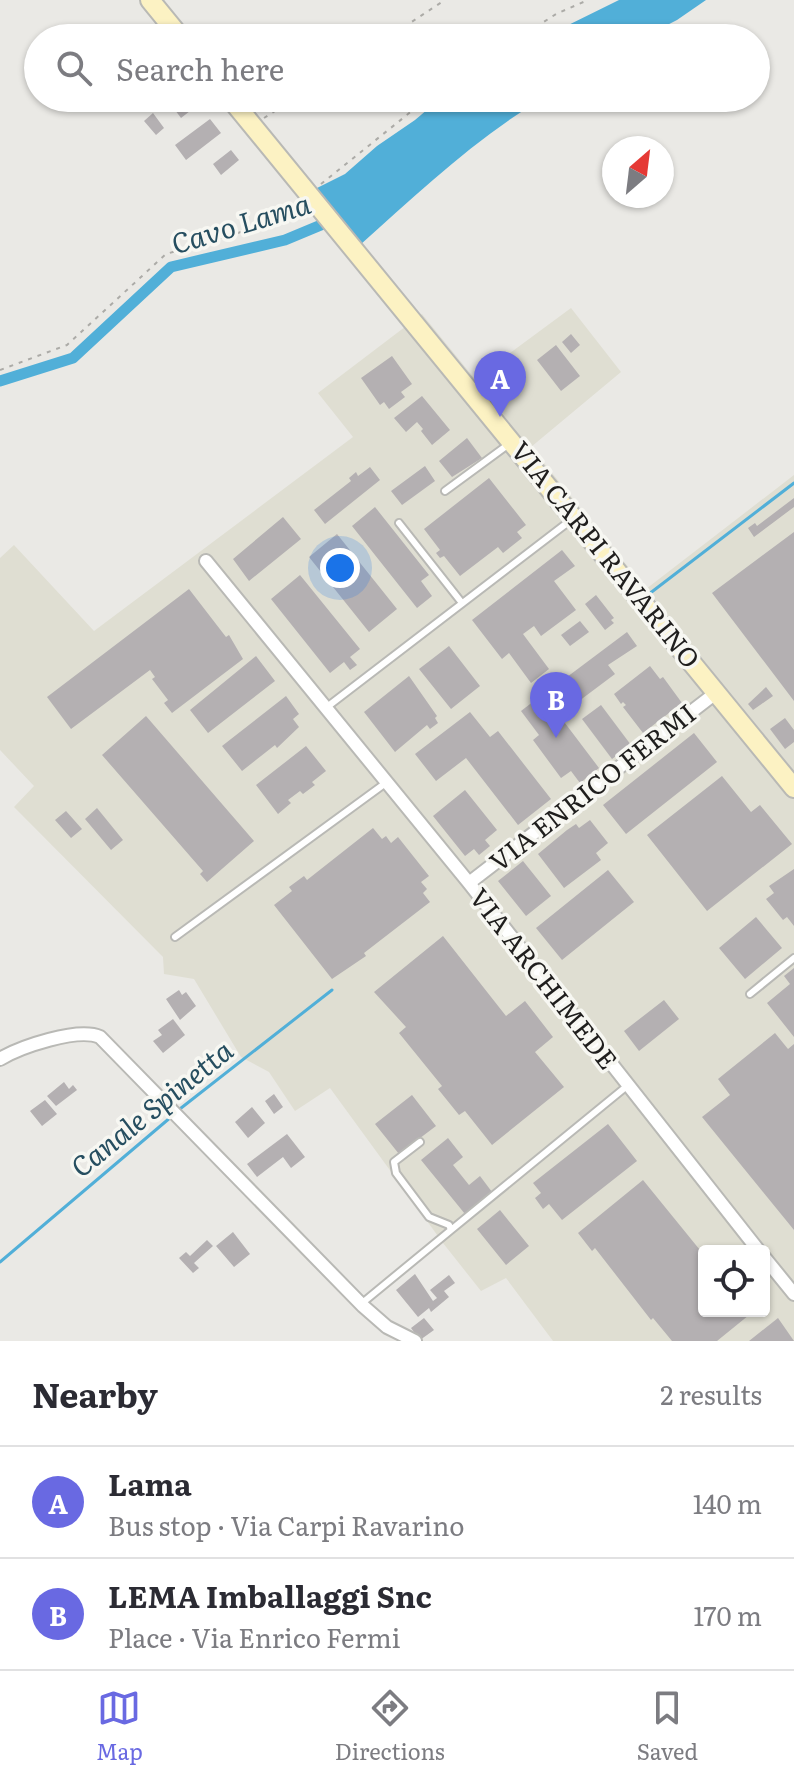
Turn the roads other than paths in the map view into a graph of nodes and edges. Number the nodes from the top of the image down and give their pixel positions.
1 (150, 0) edge
2 (170, 24) edge
3 (242, 112) edge
4 (512, 441) junction
5 (445, 491) dead end
6 (574, 517) junction
7 (399, 523) dead end
8 (206, 561) dead end
9 (462, 603) junction
10 (717, 692) junction
11 (327, 707) junction
12 (387, 782) junction
13 (794, 788) edge
14 (469, 883) junction
15 (175, 937) dead end
16 (794, 958) edge
17 (750, 994) dead end
18 (0, 1059) edge
19 (627, 1086) junction
20 (420, 1142) dead end
21 (451, 1230) junction
22 (754, 1245) edge
23 (770, 1264) edge
24 (794, 1294) edge
25 (361, 1304) junction
26 (415, 1341) edge

1 - 2 main road
3 - 4 main road, VIA CARPI RAVARINO
4 - 5 lane
4 - 6 main road, VIA CARPI RAVARINO
6 - 9 lane
6 - 10 main road, VIA CARPI RAVARINO
7 - 9 lane
8 - 11 street, VIA ARCHIMEDE
9 - 11 lane
10 - 13 main road, VIA CARPI RAVARINO
10 - 14 street, VIA ENRICO FERMI
11 - 12 street, VIA ARCHIMEDE
12 - 14 street, VIA ARCHIMEDE
12 - 15 lane
14 - 19 street, VIA ARCHIMEDE
16 - 17 lane
18 - 25 street
19 - 21 lane
19 - 22 street, VIA ARCHIMEDE
20 - 21 lane
21 - 25 lane
23 - 24 street
25 - 26 street

